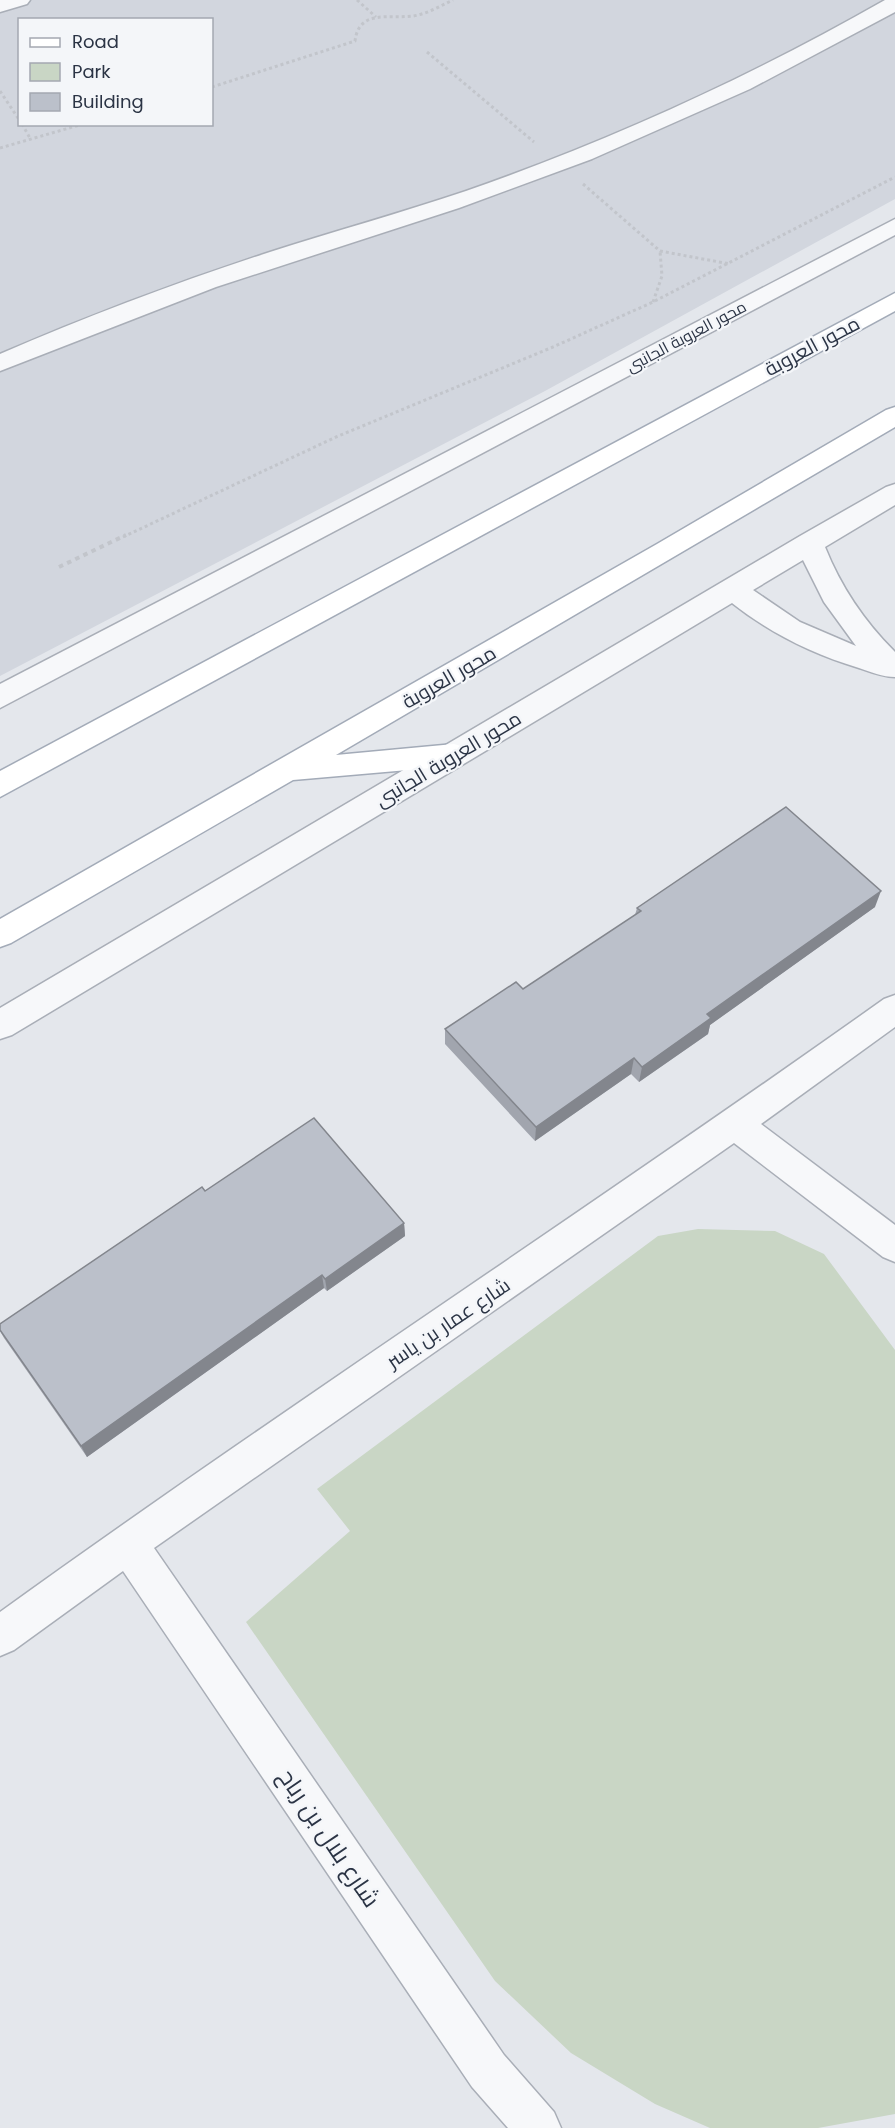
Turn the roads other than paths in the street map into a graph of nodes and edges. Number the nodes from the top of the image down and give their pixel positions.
1 (20, 0) edge
2 (895, 3) edge
3 (0, 6) edge
4 (895, 226) edge
5 (895, 301) edge
6 (0, 363) edge
7 (895, 416) edge
8 (895, 493) edge
9 (810, 543) junction
10 (734, 590) junction
11 (894, 669) edge
12 (0, 697) edge
13 (453, 755) junction
14 (286, 771) junction
15 (0, 785) edge
16 (0, 934) edge
17 (895, 1009) edge
18 (0, 1025) edge
19 (736, 1125) junction
20 (895, 1246) edge
21 (127, 1543) junction
22 (0, 1636) edge
23 (538, 2128) edge

1 - 3 street
2 - 6 street
4 - 12 street, محور العروبة الجانبى
5 - 15 main road, محور العروبة
7 - 14 main road, محور العروبة
8 - 9 street, محور العروبة الجانبى
9 - 10 street, محور العروبة الجانبى
9 - 11 street
10 - 11 street
10 - 13 street, محور العروبة الجانبى
13 - 14 main road
13 - 18 street, محور العروبة الجانبى
14 - 16 main road, محور العروبة
17 - 19 street, شارع عمار بن ياسر
19 - 20 street
19 - 21 street, شارع عمار بن ياسر
21 - 22 street, شارع عمار بن ياسر
21 - 23 street, شارع بلال بن رباح

